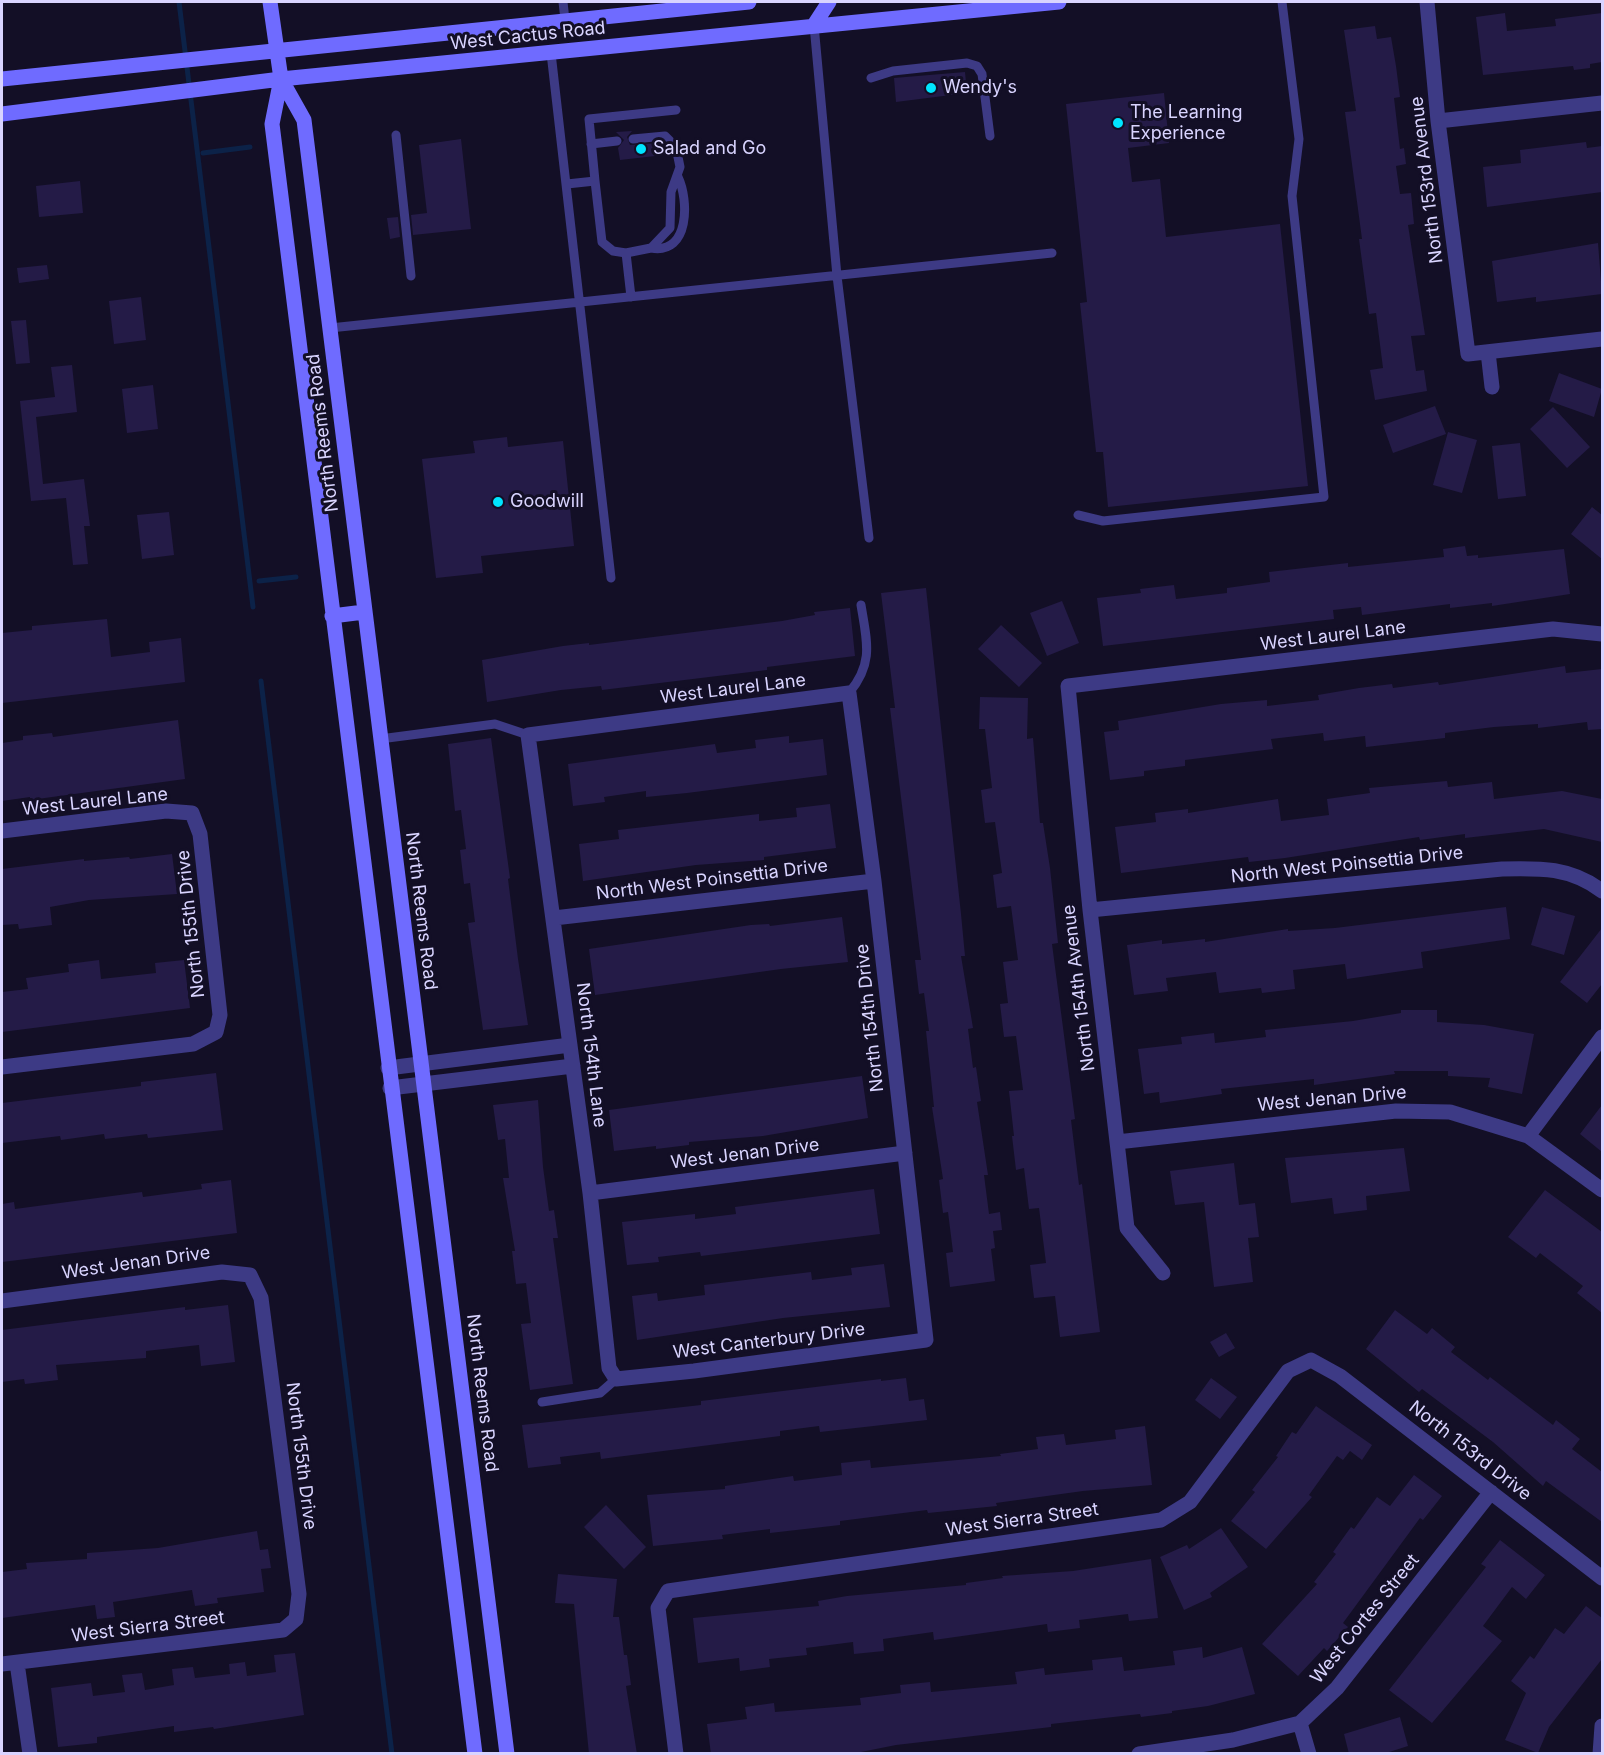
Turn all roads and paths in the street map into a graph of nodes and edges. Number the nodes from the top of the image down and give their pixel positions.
1 (270, 2) edge
2 (563, 2) edge
3 (749, 2) edge
4 (830, 2) edge
5 (1059, 2) edge
6 (1282, 2) edge
7 (1427, 2) edge
8 (1028, 3) edge
9 (565, 20) junction
10 (813, 25) junction
11 (276, 49) junction
12 (551, 53) junction
13 (871, 78) dead end
14 (2, 79) edge
15 (280, 79) junction
16 (1602, 103) edge
17 (676, 110) dead end
18 (2, 114) edge
19 (1438, 121) junction
20 (396, 135) dead end
21 (990, 136) dead end
22 (633, 139) dead end
23 (617, 141) dead end
24 (591, 144) junction
25 (595, 181) junction
26 (567, 184) junction
27 (626, 253) junction
28 (1052, 253) dead end
29 (411, 276) dead end
30 (837, 276) junction
31 (631, 297) junction
32 (580, 302) junction
33 (330, 328) junction
34 (1602, 339) edge
35 (1488, 352) junction
36 (1492, 387) dead end
37 (1078, 515) dead end
38 (868, 538) dead end
39 (611, 578) dead end
40 (861, 605) dead end
41 (364, 612) junction
42 (332, 616) junction
43 (1602, 634) edge
44 (1068, 686) joint
45 (849, 693) junction
46 (528, 735) junction
47 (380, 739) junction
48 (192, 813) joint
49 (2, 831) edge
50 (874, 881) junction
51 (1602, 891) edge
52 (1089, 910) junction
53 (554, 918) junction
54 (1602, 1037) edge
55 (570, 1045) junction
56 (420, 1063) junction
57 (573, 1066) junction
58 (2, 1067) edge
59 (388, 1068) junction
60 (423, 1084) junction
61 (390, 1088) junction
62 (1528, 1136) junction
63 (1117, 1142) junction
64 (905, 1153) junction
65 (1602, 1190) edge
66 (590, 1193) junction
67 (1163, 1273) dead end
68 (261, 1298) joint
69 (2, 1301) edge
70 (926, 1340) joint
71 (1311, 1360) joint
72 (616, 1379) junction
73 (542, 1402) dead end
74 (1491, 1492) junction
75 (1602, 1578) edge
76 (296, 1619) joint
77 (17, 1663) junction
78 (2, 1664) edge
79 (1300, 1723) junction
80 (1602, 1726) edge
81 (30, 1754) edge
82 (475, 1754) edge
83 (507, 1754) edge
84 (676, 1754) edge
85 (1139, 1754) edge
86 (1309, 1754) edge
87 (1600, 1754) edge

1 - 11 main road, North Reems Road
2 - 9 lane
3 - 9 main road, West Cactus Road
4 - 10 main road
5 - 8 main road, West Cactus Road
6 - 37 lane
7 - 19 street, North 153rd Avenue
8 - 10 main road, West Cactus Road
9 - 11 main road, West Cactus Road
10 - 12 main road, West Cactus Road
10 - 30 lane
11 - 14 main road, West Cactus Road
11 - 15 main road, North Reems Road
12 - 15 main road, West Cactus Road
12 - 26 lane
13 - 21 lane
15 - 18 main road, West Cactus Road
15 - 33 main road, North Reems Road
15 - 42 main road, North Reems Road
16 - 19 street
17 - 24 lane
19 - 35 street, North 153rd Avenue
20 - 29 lane
22 - 27 lane
23 - 24 lane
24 - 25 lane
25 - 26 lane
25 - 27 lane
26 - 32 lane
27 - 31 lane
28 - 30 lane
30 - 31 lane
30 - 38 lane
31 - 32 lane
32 - 33 lane
32 - 39 lane
33 - 41 main road, North Reems Road
34 - 35 street
35 - 36 street
40 - 45 lane
41 - 42 main road
41 - 47 main road, North Reems Road
42 - 59 main road, North Reems Road
43 - 44 street, West Laurel Lane
44 - 52 street, North 154th Avenue
45 - 46 street, West Laurel Lane
45 - 50 street, North 154th Drive
46 - 47 lane
46 - 53 street, North 154th Lane
47 - 56 main road, North Reems Road
48 - 49 street, West Laurel Lane
48 - 58 street, North 155th Drive
50 - 53 street, North West Poinsettia Drive
50 - 64 street, North 154th Drive
51 - 52 street, North West Poinsettia Drive
52 - 63 street, North 154th Avenue
53 - 55 street, North 154th Lane
54 - 62 street
55 - 56 street
55 - 57 street, North 154th Lane
56 - 59 street
56 - 60 main road, North Reems Road
57 - 60 street
57 - 66 street, North 154th Lane
59 - 61 main road, North Reems Road
60 - 61 street
60 - 83 main road, North Reems Road
61 - 82 main road, North Reems Road
62 - 63 street, West Jenan Drive
62 - 65 street, West Jenan Drive
63 - 67 street, North 154th Avenue
64 - 66 street, West Jenan Drive
64 - 70 street, North 154th Drive
66 - 72 street, North 154th Lane
68 - 69 street, West Jenan Drive
68 - 76 street, North 155th Drive
70 - 72 street, West Canterbury Drive
71 - 74 street, North 153rd Drive
71 - 84 street, West Sierra Street
72 - 73 lane
74 - 75 street, North 153rd Drive
74 - 79 street, West Cortes Street
76 - 77 street, West Sierra Street
77 - 78 street, West Sierra Street
77 - 81 street
79 - 85 street, West Cortes Street
79 - 86 street
80 - 87 street

